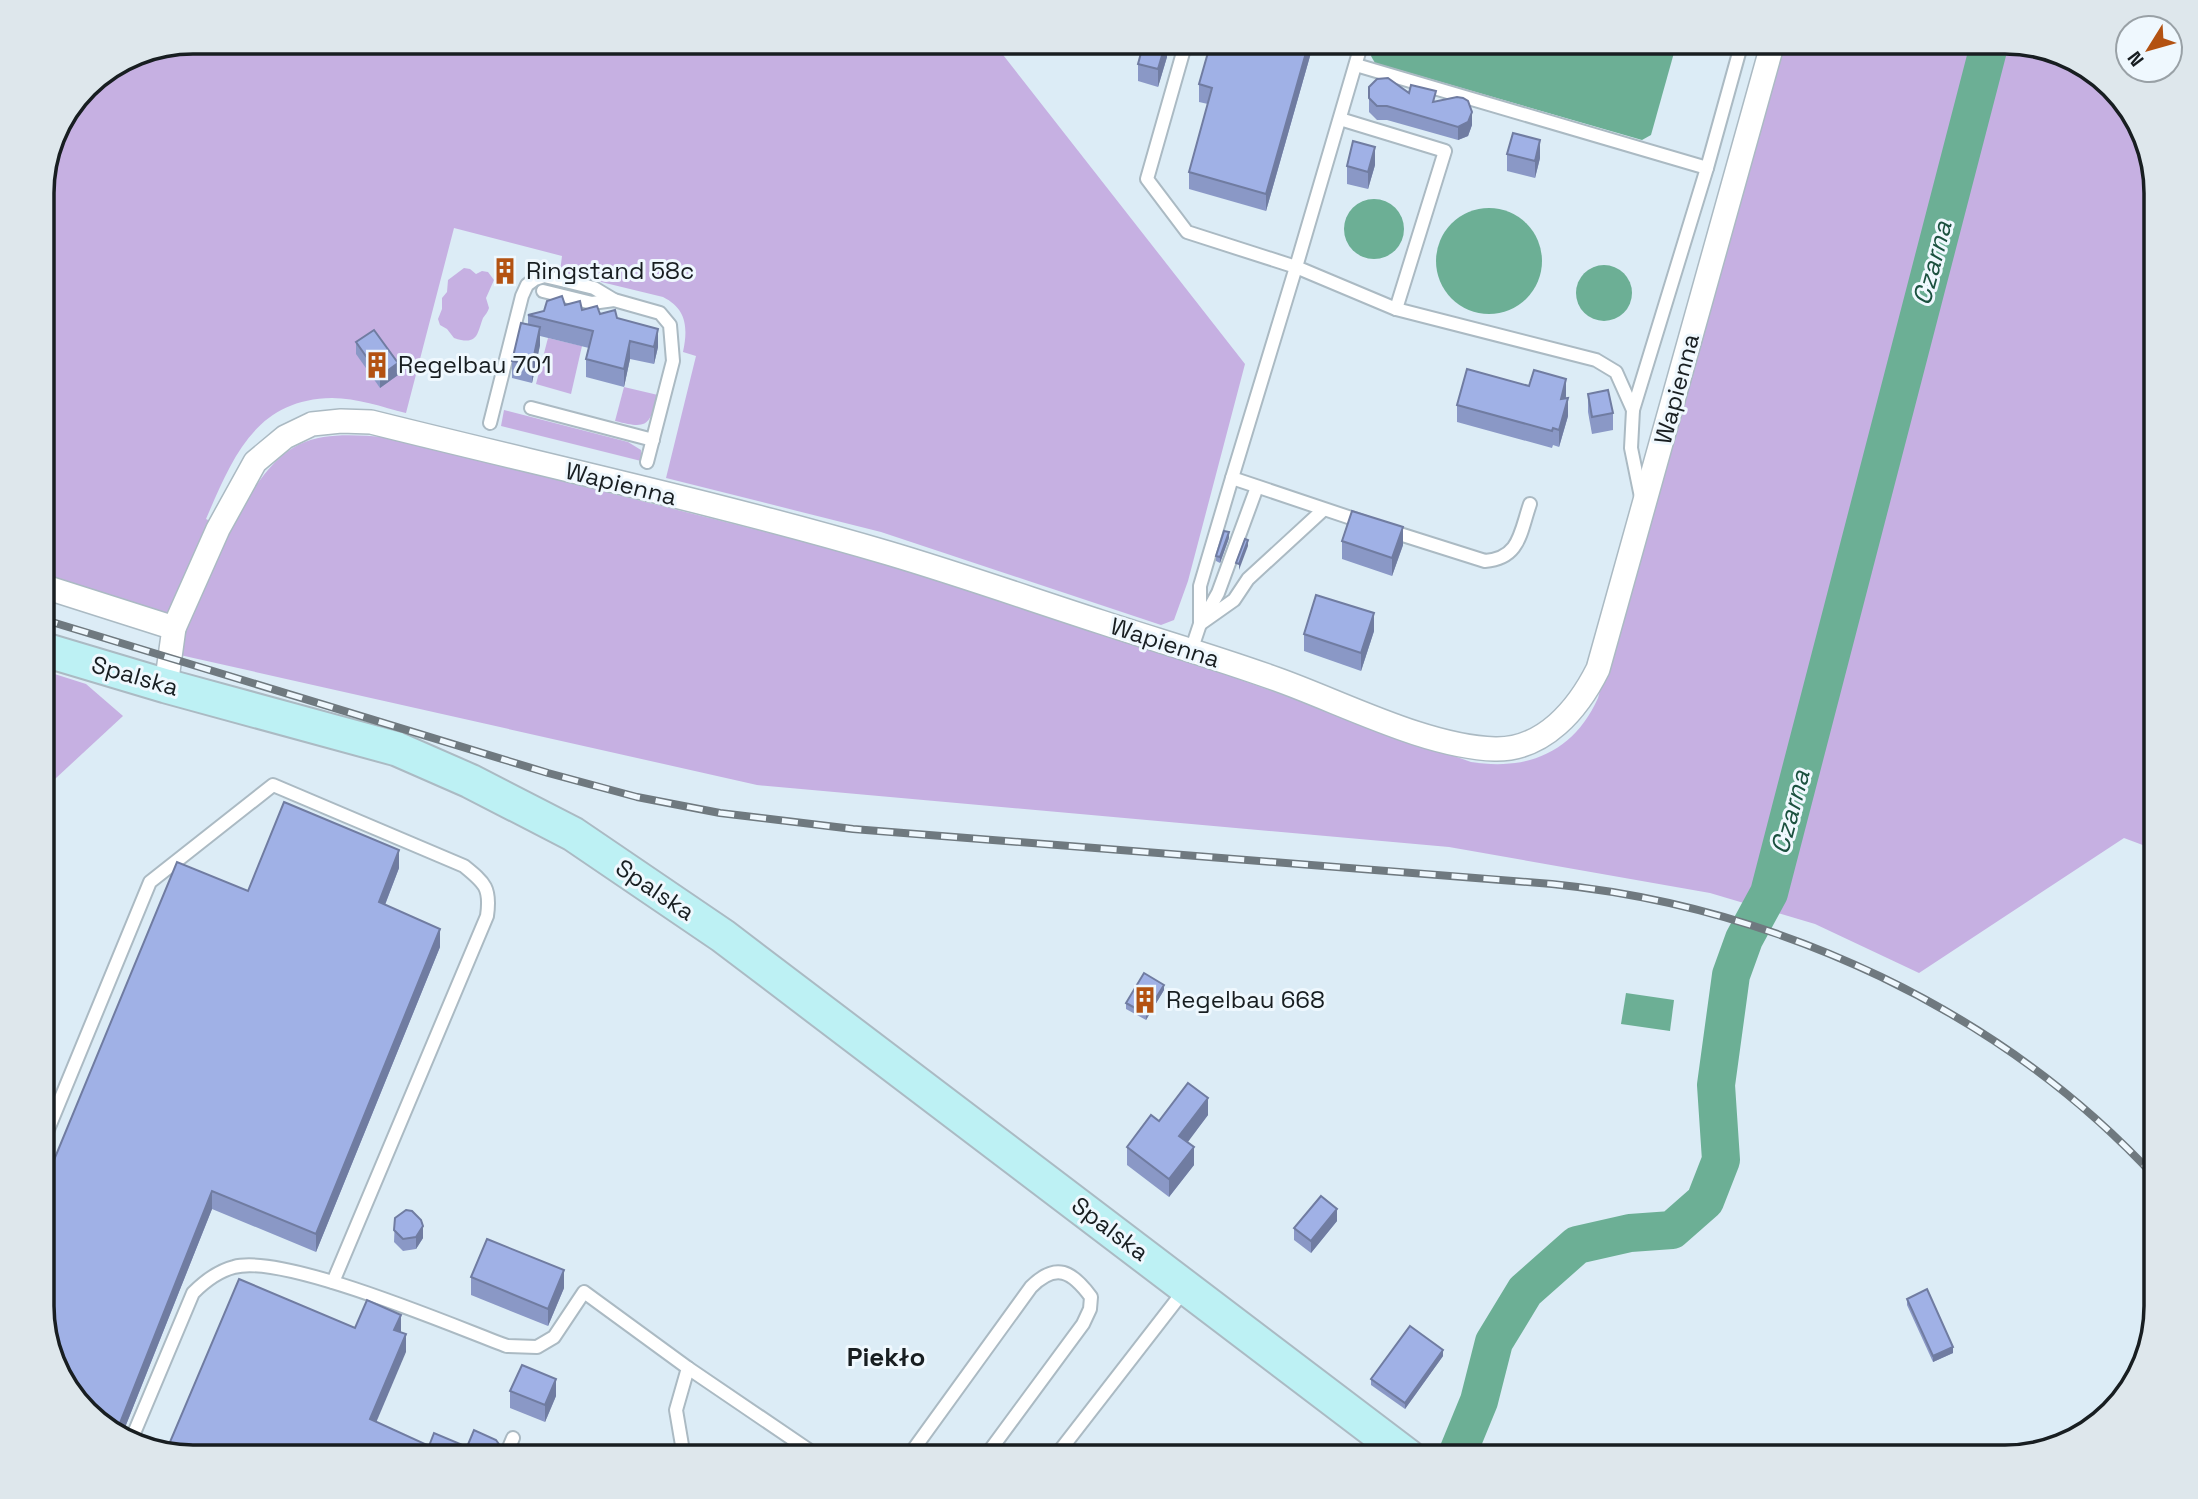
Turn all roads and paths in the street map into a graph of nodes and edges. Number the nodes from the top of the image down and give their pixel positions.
1 (1182, 54) edge
2 (1359, 54) edge
3 (1739, 54) edge
4 (1770, 54) edge
5 (1356, 65) junction
6 (1340, 119) junction
7 (1707, 168) junction
8 (1296, 267) junction
9 (543, 291) dead end
10 (614, 300) junction
11 (1396, 309) junction
12 (531, 408) dead end
13 (1633, 410) junction
14 (490, 423) dead end
15 (653, 440) junction
16 (648, 462) dead end
17 (1232, 478) junction
18 (1257, 487) junction
19 (1530, 505) dead end
20 (1322, 510) junction
21 (1644, 511) junction
22 (55, 590) edge
23 (1200, 624) junction
24 (174, 628) junction
25 (1191, 651) junction
26 (55, 653) edge
27 (166, 686) junction
28 (55, 1112) edge
29 (333, 1282) junction
30 (1186, 1287) junction
31 (688, 1368) junction
32 (135, 1431) edge
33 (513, 1438) dead end
34 (510, 1445) edge
35 (682, 1445) edge
36 (801, 1445) edge
37 (917, 1445) edge
38 (994, 1445) edge
39 (1064, 1445) edge
40 (1393, 1445) edge

1 - 8 lane
2 - 5 lane
3 - 7 lane
4 - 21 street, Wapienna
5 - 6 lane
5 - 7 lane
6 - 8 lane
6 - 11 lane
7 - 13 lane
8 - 11 lane
8 - 17 lane
9 - 10 lane
10 - 14 lane
10 - 15 lane
11 - 13 lane
12 - 15 lane
13 - 21 lane
15 - 16 lane
17 - 18 lane
17 - 23 lane
18 - 20 lane
18 - 23 lane
19 - 20 lane
20 - 23 lane
21 - 25 street, Wapienna
22 - 24 street
23 - 25 lane
24 - 25 street, Wapienna
24 - 27 street, Wapienna
26 - 27 street, Spalska
27 - 30 street, Spalska
28 - 29 lane
29 - 31 lane
29 - 32 lane
30 - 39 lane
30 - 40 street, Spalska
31 - 35 lane
31 - 36 lane
33 - 34 lane
37 - 38 lane

